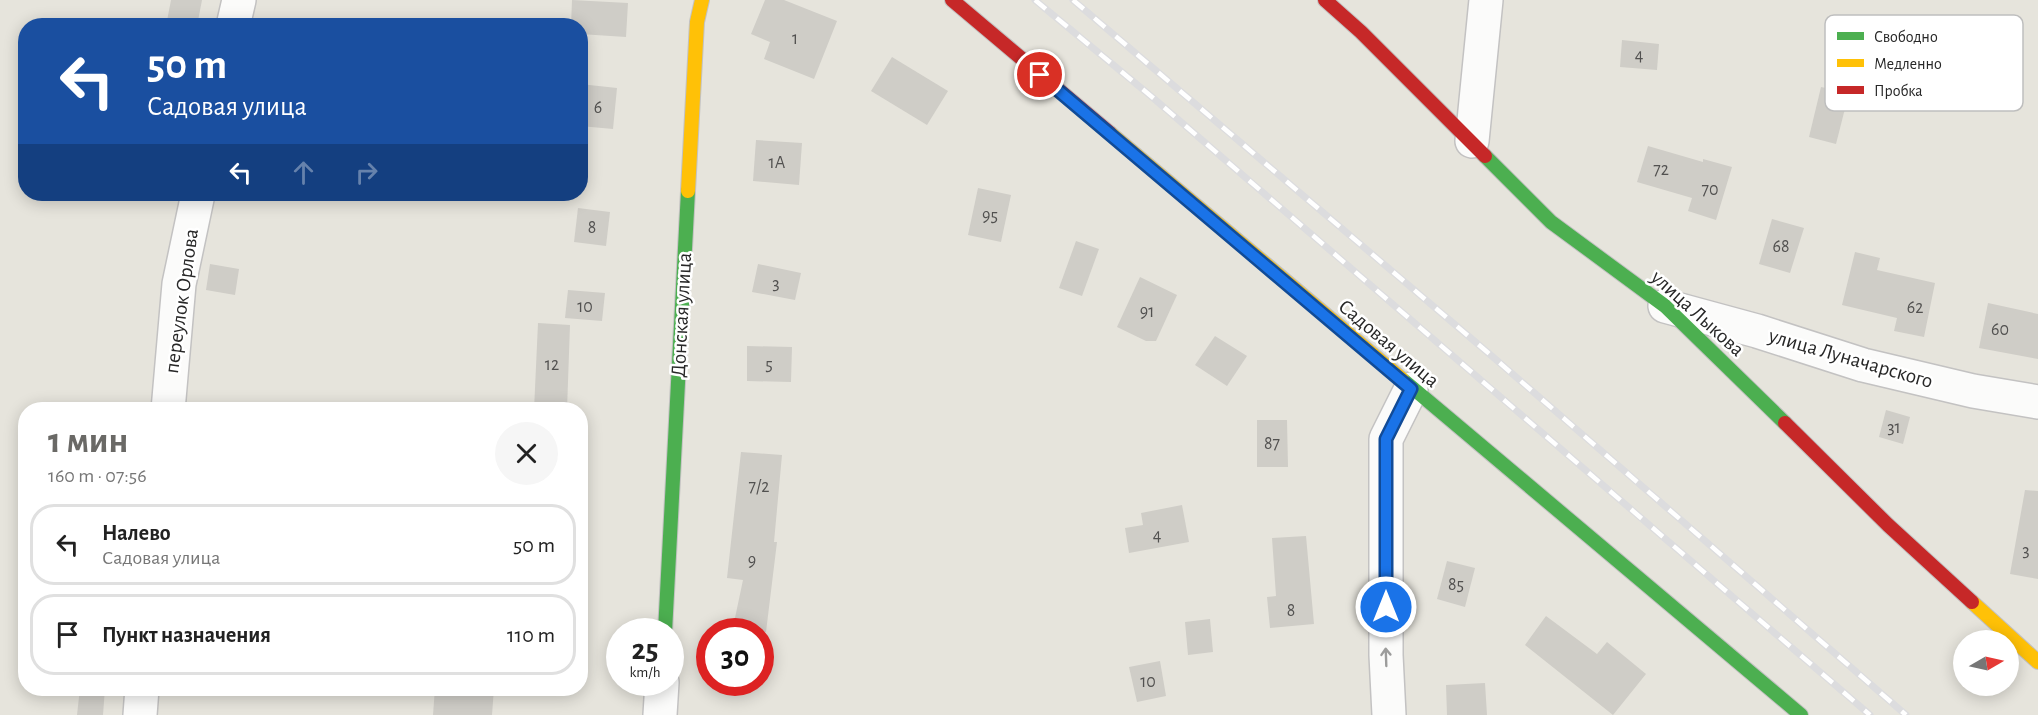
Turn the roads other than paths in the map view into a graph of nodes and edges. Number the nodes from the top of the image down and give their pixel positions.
1 (238, 0) edge
2 (702, 0) edge
3 (952, 0) edge
4 (1325, 0) edge
5 (1486, 0) edge
6 (235, 18) edge
7 (1472, 141) junction
8 (197, 201) edge
9 (1665, 306) junction
10 (1411, 389) junction
11 (169, 402) edge
12 (2038, 402) edge
13 (666, 618) edge
14 (2038, 662) edge
15 (141, 696) edge
16 (661, 696) edge
17 (140, 715) edge
18 (660, 715) edge
19 (1389, 715) edge
20 (1801, 715) edge

1 - 6 street
2 - 13 street, Донская улица
3 - 10 street, Садовая улица
4 - 7 street, улица Лыкова
5 - 7 street
7 - 9 street, улица Лыкова
8 - 11 street, переулок Орлова
9 - 12 street, улица Луначарского
9 - 14 street, улица Лыкова
19 -> 10 street
10 - 20 street, Садовая улица
15 - 17 street
16 - 18 street

